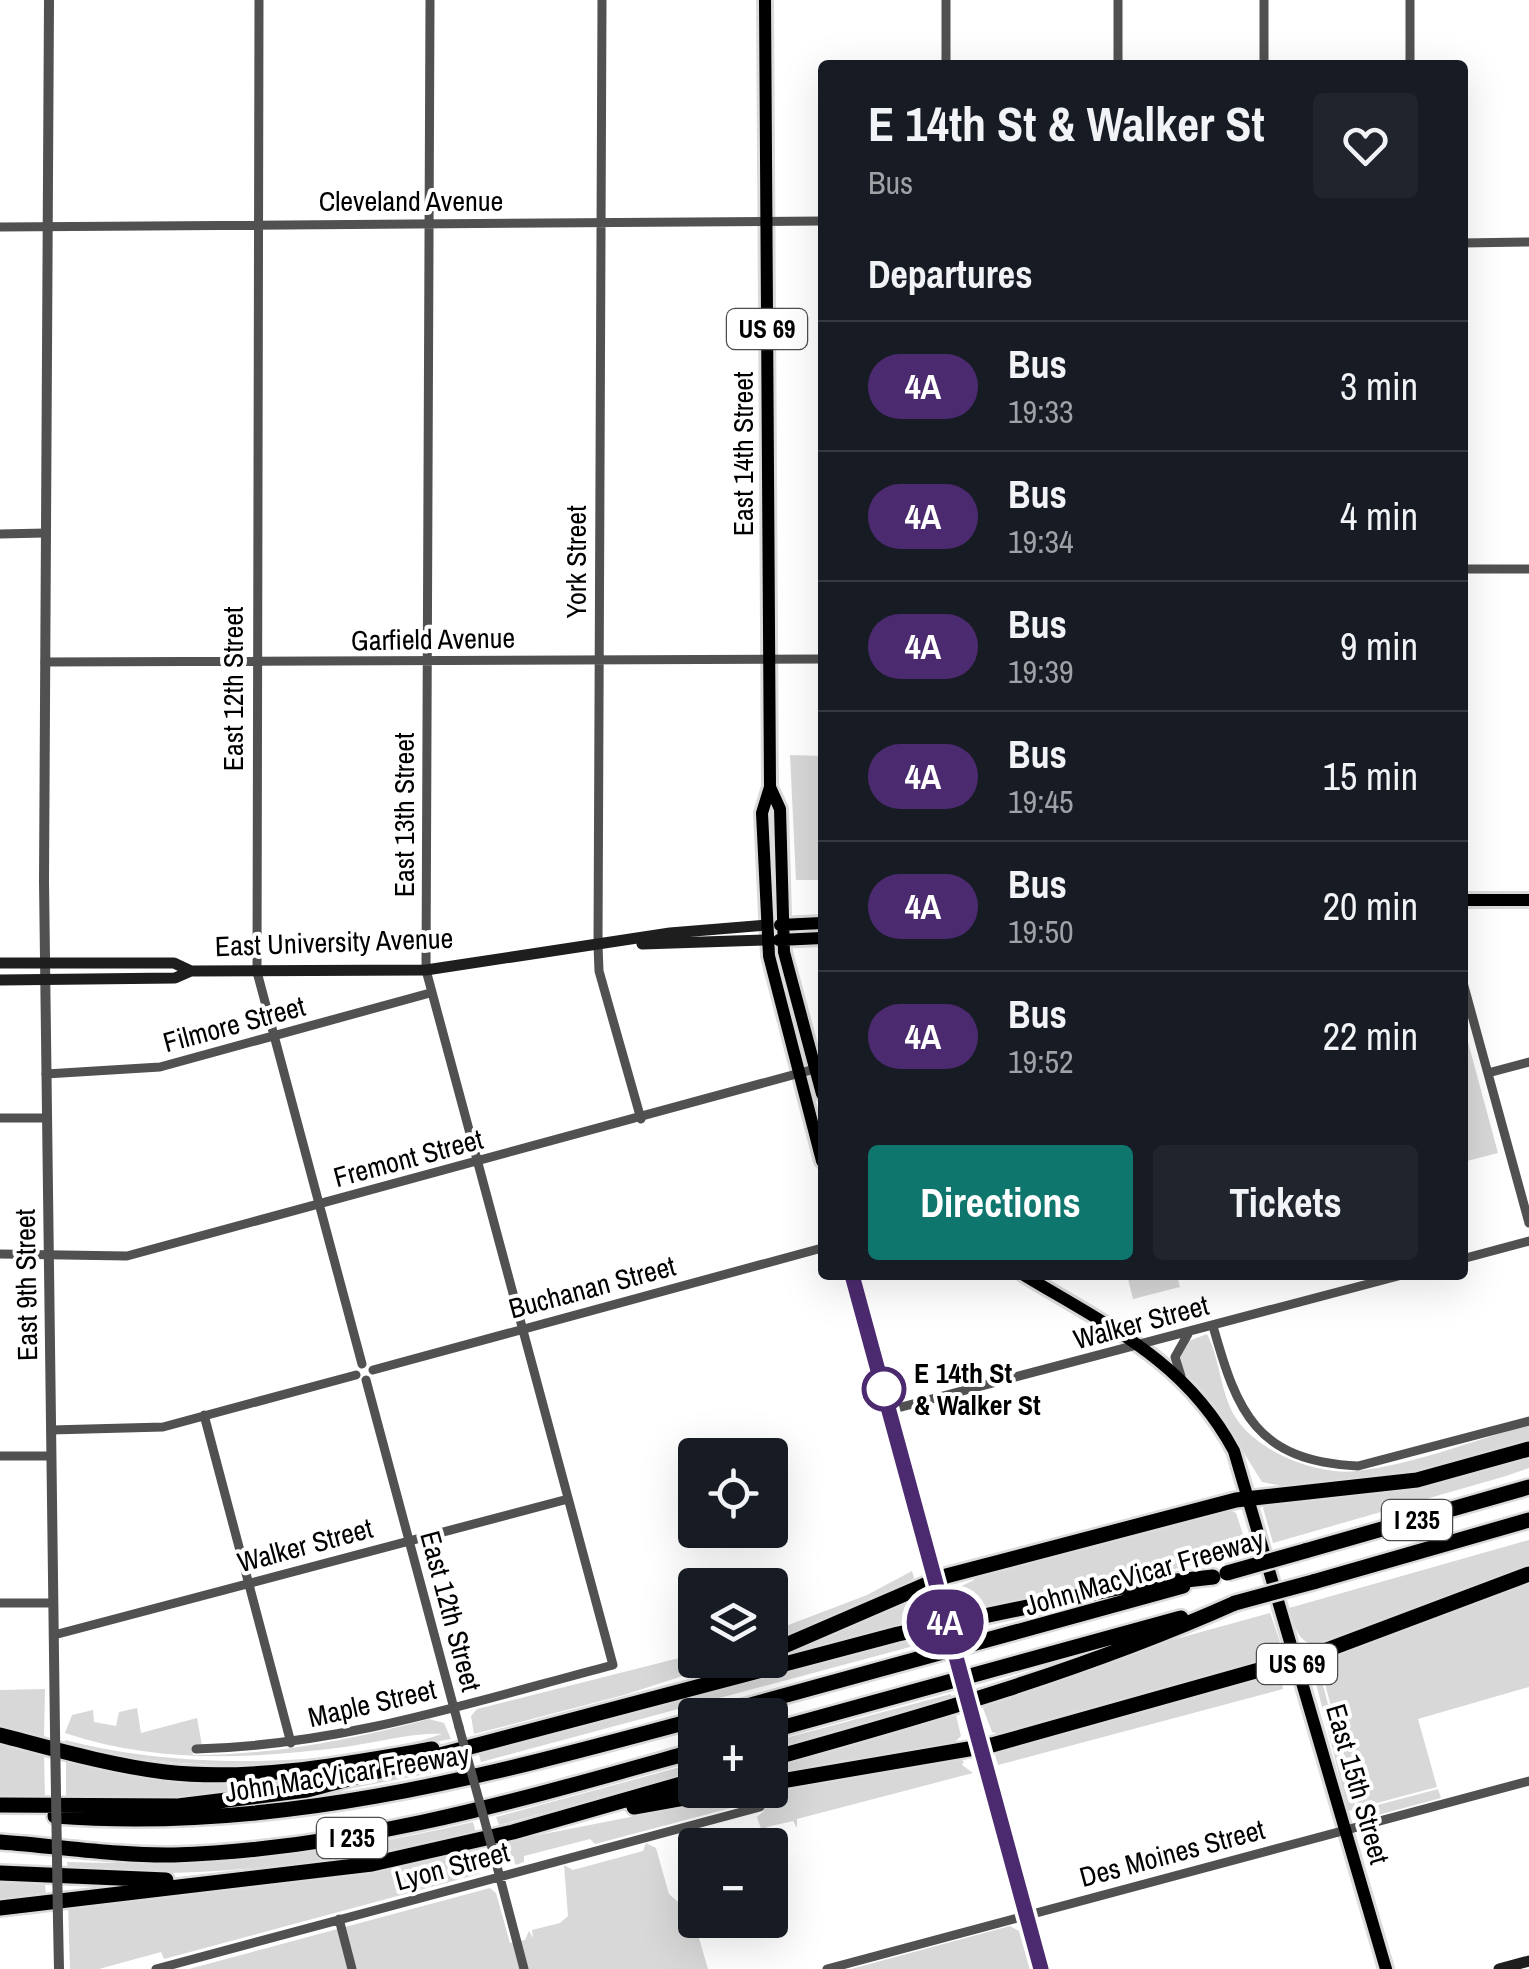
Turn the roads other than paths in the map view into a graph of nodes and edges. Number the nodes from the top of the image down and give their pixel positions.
1 (49, 0) edge
2 (259, 0) edge
3 (430, 0) edge
4 (602, 0) edge
5 (765, 0) edge
6 (946, 0) edge
7 (1118, 0) edge
8 (1264, 0) edge
9 (1410, 0) edge
10 (946, 60) edge
11 (1118, 60) edge
12 (1264, 60) edge
13 (1410, 60) edge
14 (429, 222) junction
15 (818, 222) edge
16 (767, 223) junction
17 (258, 224) junction
18 (601, 224) junction
19 (0, 226) edge
20 (46, 226) junction
21 (1529, 242) edge
22 (1468, 243) edge
23 (45, 533) junction
24 (0, 534) edge
25 (1468, 569) edge
26 (1529, 569) edge
27 (598, 659) junction
28 (769, 659) junction
29 (818, 659) edge
30 (427, 660) junction
31 (45, 662) junction
32 (255, 662) junction
33 (770, 787) junction
34 (1468, 900) edge
35 (1529, 900) edge
36 (818, 922) edge
37 (766, 925) junction
38 (784, 925) junction
39 (818, 938) edge
40 (767, 940) junction
41 (784, 940) junction
42 (598, 945) junction
43 (0, 964) edge
44 (45, 964) junction
45 (426, 970) junction
46 (191, 971) junction
47 (257, 972) junction
48 (0, 980) edge
49 (45, 980) junction
50 (430, 993) junction
51 (1468, 1001) edge
52 (274, 1037) junction
53 (1529, 1062) edge
54 (818, 1064) edge
55 (818, 1068) edge
56 (1488, 1073) junction
57 (46, 1074) junction
58 (800, 1074) junction
59 (0, 1118) edge
60 (46, 1118) junction
61 (641, 1119) junction
62 (818, 1145) edge
63 (476, 1163) junction
64 (319, 1205) junction
65 (1529, 1223) edge
66 (1529, 1241) edge
67 (818, 1249) edge
68 (0, 1254) edge
69 (48, 1254) junction
70 (1468, 1257) edge
71 (853, 1280) edge
72 (1032, 1280) edge
73 (1384, 1280) edge
74 (1214, 1326) junction
75 (523, 1329) junction
76 (1191, 1332) junction
77 (1139, 1346) junction
78 (362, 1364) junction
79 (372, 1370) junction
80 (356, 1374) junction
81 (1180, 1376) junction
82 (366, 1380) junction
83 (890, 1410) junction
84 (204, 1415) junction
85 (1529, 1421) edge
86 (51, 1430) junction
87 (1529, 1449) edge
88 (0, 1456) edge
89 (51, 1456) junction
90 (1529, 1487) edge
91 (1250, 1497) junction
92 (568, 1499) junction
93 (1529, 1520) edge
94 (409, 1541) junction
95 (1529, 1574) edge
96 (1220, 1575) junction
97 (934, 1580) junction
98 (248, 1583) junction
99 (0, 1603) edge
100 (1235, 1603) junction
101 (54, 1604) junction
102 (54, 1635) junction
103 (788, 1644) edge
104 (1296, 1660) junction
105 (614, 1665) joint
106 (703, 1678) edge
107 (779, 1698) edge
108 (628, 1706) junction
109 (454, 1707) junction
110 (678, 1725) edge
111 (788, 1726) edge
112 (540, 1730) junction
113 (0, 1735) edge
114 (291, 1743) junction
115 (980, 1748) junction
116 (196, 1749) dead end
117 (788, 1754) edge
118 (678, 1757) edge
119 (788, 1780) edge
120 (1529, 1780) edge
121 (678, 1785) edge
122 (678, 1799) edge
123 (753, 1808) edge
124 (0, 1809) edge
125 (552, 1822) junction
126 (1344, 1830) junction
127 (0, 1842) edge
128 (0, 1873) edge
129 (499, 1876) junction
130 (228, 1881) junction
131 (0, 1908) edge
132 (1027, 1916) junction
133 (339, 1919) junction
134 (1529, 1961) edge
135 (180, 1966) edge
136 (59, 1969) edge
137 (156, 1969) edge
138 (352, 1969) edge
139 (524, 1969) edge
140 (827, 1969) edge
141 (1042, 1969) edge
142 (1386, 1969) edge
143 (1499, 1969) edge

1 - 20 street, East 9th Street
2 - 17 street, East 12th Street
3 - 14 street, East 13th Street
4 - 18 street, York Street
5 - 16 main road, East 14th Street / US 69
6 - 10 street
7 - 11 street
8 - 12 street
9 - 13 street
14 - 17 street, Cleveland Avenue
14 - 18 street, Cleveland Avenue
14 - 30 street, East 13th Street
15 - 16 street, Cleveland Avenue
16 - 18 street, Cleveland Avenue
16 - 28 main road, East 14th Street / US 69
17 - 20 street, Cleveland Avenue
17 - 32 street, East 12th Street
18 - 27 street, York Street
19 - 20 street, Cleveland Avenue
20 - 23 street, East 9th Street
21 - 22 street
23 - 24 street
23 - 31 street, East 9th Street
25 - 26 street
27 - 28 street, Garfield Avenue
27 - 30 street, Garfield Avenue
27 - 42 street, York Street
28 - 29 street, Garfield Avenue
28 - 33 main road, East 14th Street / US 69
30 - 32 street, Garfield Avenue
30 - 45 street, East 13th Street
31 - 32 street, Garfield Avenue
31 - 44 street, East 9th Street
32 - 47 street, East 12th Street
33 - 37 main road, East 14th Street / US 69
33 - 38 main road, East 14th Street / US 69
34 - 35 main road
36 - 38 main road, East University Avenue
37 - 38 main road, East University Avenue
37 - 40 main road, East 14th Street / US 69
37 - 42 main road, East University Avenue
38 - 41 main road, East 14th Street / US 69
39 - 41 main road, East University Avenue
40 - 41 main road, East University Avenue
40 - 42 main road, East University Avenue
40 - 58 main road, East 14th Street / US 69
41 - 54 main road, East 14th Street / US 69
42 - 45 main road, East University Avenue
42 - 61 street, York Street
43 - 44 main road, East University Avenue
44 - 46 main road, East University Avenue
44 - 49 street, East 9th Street
45 - 47 main road, East University Avenue
45 - 50 street, East 13th Street
46 - 47 main road, East University Avenue
46 - 49 main road, East University Avenue
47 - 52 street, East 12th Street
48 - 49 main road, East University Avenue
49 - 57 street, East 9th Street
50 - 52 street, Filmore Street
50 - 63 street, East 13th Street
51 - 56 street
52 - 57 street, Filmore Street
52 - 64 street, East 12th Street
53 - 56 street
55 - 58 street, Fremont Street
56 - 65 street
57 - 60 street, East 9th Street
58 - 61 street, Fremont Street
58 - 62 main road, East 14th Street / US 69
59 - 60 street
60 - 69 street, East 9th Street
61 - 63 street, Fremont Street
63 - 64 street, Fremont Street
63 - 75 street, East 13th Street
64 - 69 street, Fremont Street
64 - 78 street, East 12th Street
66 - 70 street
67 - 75 street, Buchanan Street
68 - 69 street, Fremont Street
69 - 86 street, East 9th Street
71 - 83 main road
72 - 77 main road, US 69
73 - 74 street, Walker Street
74 - 76 street, Walker Street
74 - 85 street
75 - 79 street, Buchanan Street
75 - 92 street, East 13th Street
76 - 77 street, Walker Street
76 - 81 street
77 - 81 main road, US 69
77 - 83 street, Walker Street
78 - 79 street
78 - 80 street
79 - 82 street
80 - 82 street
80 - 84 street
81 - 91 main road, US 69
82 - 94 street, East 12th Street
83 - 97 main road
84 - 86 street
84 - 98 street
86 - 89 street, East 9th Street
87 - 91 highway
88 - 89 street
89 - 101 street, East 9th Street
90 - 96 highway, John MacVicar Freeway / I 235, bridge
91 - 97 highway
91 - 104 main road, East 15th Street / US 69
92 - 94 street, Walker Street
92 - 105 street, East 13th Street
93 - 100 highway, John MacVicar Freeway / I 235, bridge
94 - 98 street, Walker Street
94 - 109 street, East 12th Street
95 - 104 highway
96 - 107 highway, John MacVicar Freeway / I 235
96 - 108 highway
97 - 103 highway
97 - 115 main road, bridge
98 - 102 street, Walker Street
98 - 114 street
99 - 101 street
100 - 111 highway, John MacVicar Freeway / I 235
100 - 117 highway
101 - 102 street, East 9th Street
102 - 136 street, East 9th Street, bridge
104 - 115 highway
104 - 126 main road, East 15th Street / US 69
105 - 109 street, Maple Street
106 - 108 highway
108 - 112 highway
109 - 114 street, Maple Street
109 - 129 street, East 12th Street, bridge
110 - 124 highway, John MacVicar Freeway / I 235
112 - 113 highway
112 - 124 highway
114 - 116 street, Maple Street
115 - 119 highway
115 - 132 main road
118 - 127 highway, I 235
120 - 126 street, Des Moines Street
121 - 125 highway
122 - 125 highway
123 - 129 street, Lyon Street
125 - 130 highway
126 - 132 street, Des Moines Street
126 - 142 main road, East 15th Street / US 69
128 - 130 highway
129 - 133 street, Lyon Street
129 - 139 street, East 12th Street
130 - 131 highway
132 - 140 street, Des Moines Street
132 - 141 main road
133 - 135 street, Lyon Street
133 - 138 street
134 - 143 main road
135 - 137 street, Lyon Street

